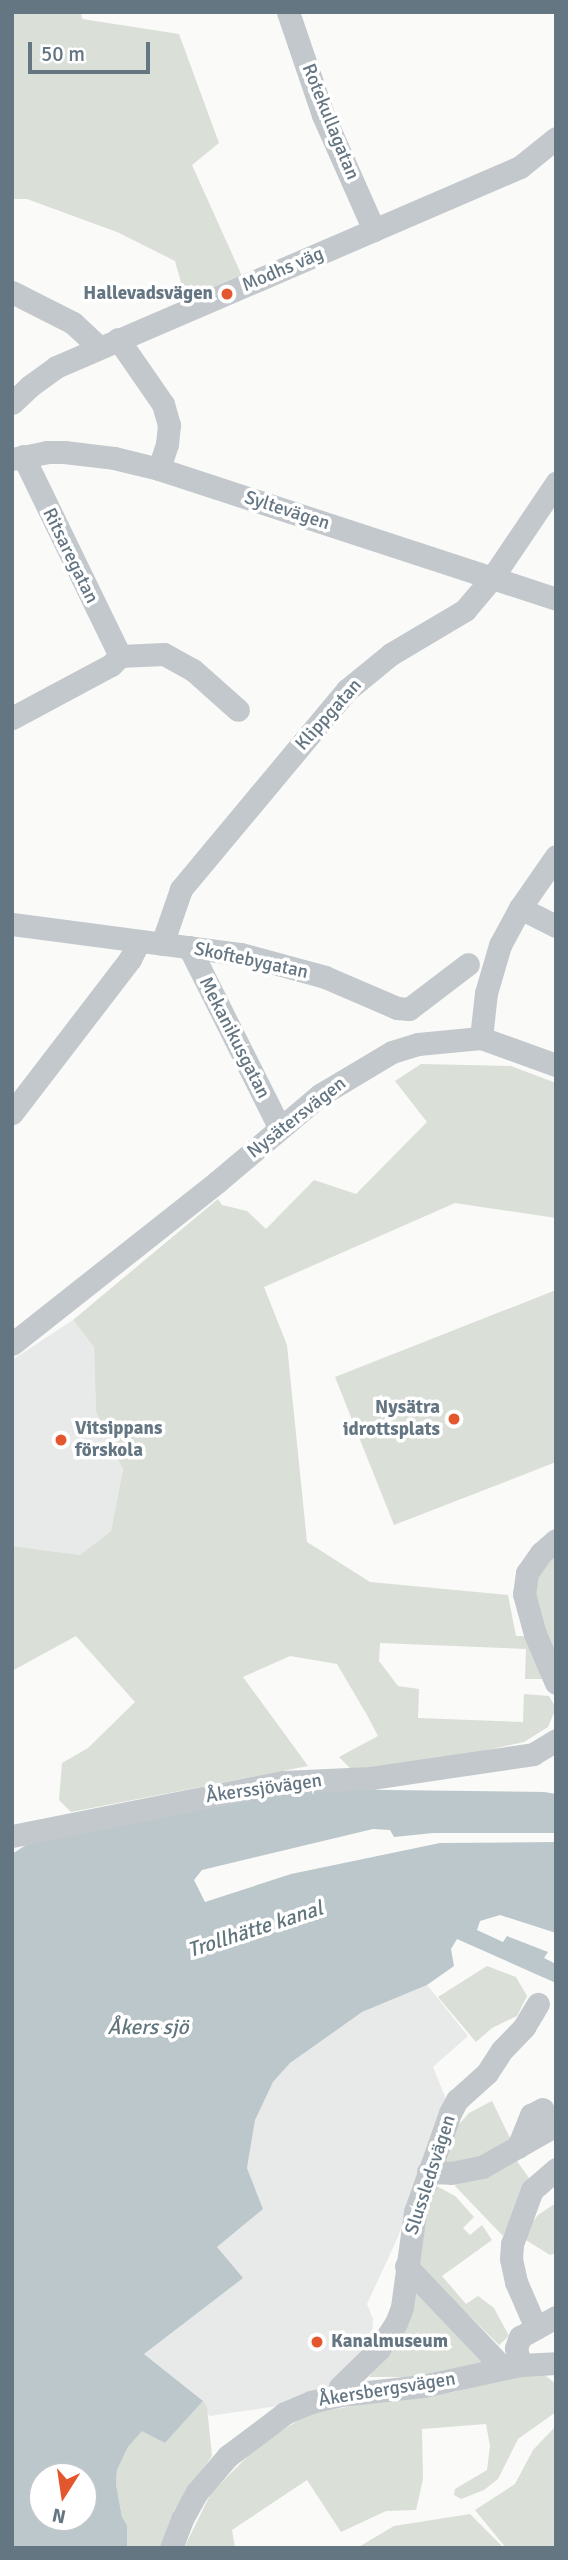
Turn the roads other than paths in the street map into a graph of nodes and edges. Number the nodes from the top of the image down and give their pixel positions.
1 (288, 12) edge
2 (553, 146) edge
3 (374, 230) junction
4 (12, 292) edge
5 (109, 343) junction
6 (12, 404) edge
7 (17, 457) edge
8 (159, 469) junction
9 (556, 483) edge
10 (492, 578) junction
11 (556, 599) edge
12 (120, 656) junction
13 (237, 710) dead end
14 (12, 718) edge
15 (556, 856) edge
16 (520, 908) junction
17 (12, 924) edge
18 (556, 926) edge
19 (150, 942) junction
20 (189, 947) junction
21 (468, 964) dead end
22 (481, 1038) junction
23 (556, 1065) edge
24 (12, 1113) edge
25 (280, 1129) junction
26 (12, 1344) edge
27 (556, 1540) edge
28 (556, 1683) edge
29 (556, 1740) edge
30 (12, 1836) edge
31 (538, 2004) dead end
32 (549, 2117) edge
33 (556, 2169) edge
34 (428, 2172) junction
35 (406, 2266) junction
36 (550, 2326) edge
37 (556, 2363) edge
38 (511, 2366) junction
39 (341, 2395) junction
40 (172, 2548) edge

1 - 3 street, Rotekullagatan
2 - 3 street, Modhs väg
3 - 5 street, Modhs väg
4 - 5 street
5 - 6 street, Modhs väg
5 - 8 street
7 - 8 street, Syltevägen
7 - 12 street, Ritsaregatan
8 - 10 street, Syltevägen
9 - 10 street, Klippgatan
10 - 11 street, Syltevägen
10 - 19 street, Klippgatan
12 - 13 street
12 - 14 street
15 - 16 street
16 - 18 street
16 - 22 street
17 - 19 street, Skoftebygatan
19 - 20 street, Skoftebygatan
19 - 24 street, Klippgatan
20 - 21 street, Skoftebygatan
20 - 25 street, Mekanikusgatan
22 - 23 street
22 - 25 street, Nysätersvägen
25 - 26 street, Nysätersvägen
27 - 28 street
29 - 30 street, Åkerssjövägen
31 - 34 street, Slussledsvägen
32 - 34 street
33 - 36 street
34 - 35 street, Slussledsvägen
35 - 38 street
35 - 39 street, Slussledsvägen
36 - 38 street
37 - 38 street, Åkersbergsvägen
38 - 39 street, Åkersbergsvägen
39 - 40 street, Åkersbergsvägen

